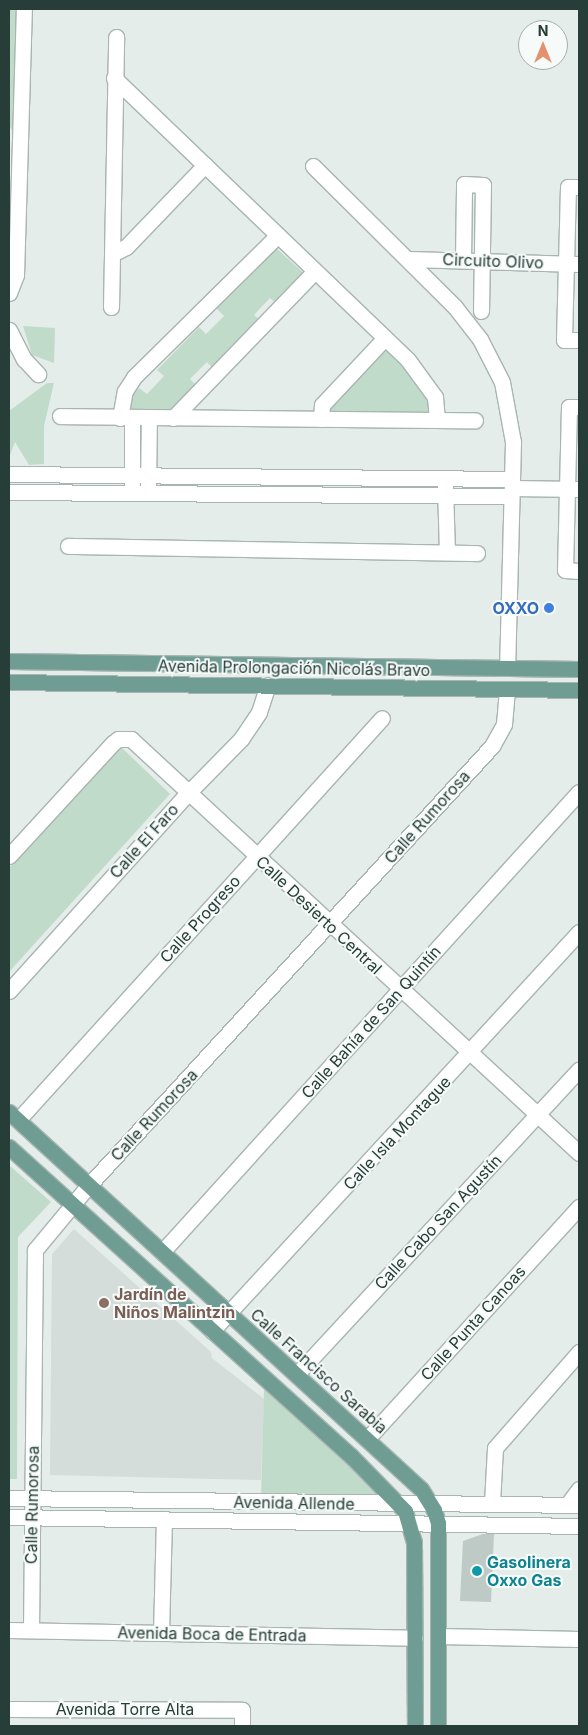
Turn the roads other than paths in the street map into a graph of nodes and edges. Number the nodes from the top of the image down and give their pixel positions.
1 (24, 9) edge
2 (116, 37) dead end
3 (114, 78) junction
4 (9, 135) edge
5 (19, 154) junction
6 (206, 165) junction
7 (313, 166) dead end
8 (579, 187) edge
9 (278, 235) junction
10 (112, 254) junction
11 (408, 259) junction
12 (463, 260) junction
13 (482, 261) junction
14 (573, 263) edge
15 (315, 271) junction
16 (9, 292) edge
17 (111, 307) dead end
18 (481, 311) dead end
19 (9, 330) edge
20 (384, 338) junction
21 (579, 340) edge
22 (38, 374) dead end
23 (579, 408) edge
24 (60, 416) dead end
25 (126, 418) junction
26 (149, 418) junction
27 (173, 418) junction
28 (321, 419) junction
29 (437, 420) junction
30 (475, 420) dead end
31 (9, 474) edge
32 (132, 475) junction
33 (148, 475) junction
34 (441, 478) junction
35 (511, 488) junction
36 (573, 489) edge
37 (9, 492) edge
38 (132, 492) junction
39 (148, 492) junction
40 (441, 496) junction
41 (68, 546) dead end
42 (443, 552) junction
43 (477, 552) dead end
44 (579, 571) edge
45 (9, 661) edge
46 (506, 668) junction
47 (579, 669) edge
48 (9, 682) edge
49 (268, 685) junction
50 (507, 690) junction
51 (579, 690) edge
52 (382, 718) dead end
53 (579, 792) edge
54 (188, 793) junction
55 (9, 856) edge
56 (256, 857) junction
57 (330, 923) junction
58 (579, 932) edge
59 (400, 990) junction
60 (9, 991) edge
61 (470, 1054) junction
62 (579, 1070) edge
63 (538, 1115) junction
64 (13, 1116) edge
65 (9, 1147) edge
66 (579, 1153) edge
67 (89, 1185) junction
68 (72, 1205) junction
69 (579, 1207) edge
70 (162, 1252) junction
71 (229, 1312) junction
72 (212, 1331) junction
73 (579, 1352) edge
74 (296, 1374) junction
75 (368, 1438) junction
76 (579, 1489) edge
77 (9, 1498) edge
78 (32, 1498) junction
79 (492, 1503) junction
80 (398, 1504) junction
81 (430, 1505) junction
82 (573, 1505) edge
83 (9, 1517) edge
84 (32, 1517) junction
85 (164, 1519) junction
86 (410, 1523) junction
87 (438, 1524) junction
88 (579, 1526) edge
89 (9, 1630) edge
90 (31, 1630) junction
91 (161, 1633) junction
92 (438, 1636) junction
93 (415, 1638) junction
94 (579, 1639) edge
95 (9, 1708) edge
96 (242, 1726) edge
97 (415, 1726) edge
98 (438, 1726) edge

1 - 5 street
2 - 3 street
3 - 6 street
3 - 10 street
4 - 5 street
5 - 16 street
6 - 9 street
6 - 10 street
7 - 11 street
8 - 14 street
9 - 15 street
9 - 25 street
10 - 17 street
11 - 12 street, Circuito Olivo
11 - 35 street
12 - 13 street, Circuito Olivo
12 - 13 street
13 - 14 street, Circuito Olivo
13 - 18 street
14 - 21 street
15 - 20 street
15 - 27 street
19 - 22 street
20 - 28 street
20 - 29 street
23 - 36 street
24 - 25 street
25 - 26 street
25 - 32 street
26 - 27 street
26 - 33 street
27 - 28 street
28 - 29 street
29 - 30 street
31 - 32 street
32 - 33 street
32 - 38 street
33 - 34 street
33 - 39 street
34 - 35 street
34 - 40 street
35 - 36 street
35 - 40 street
35 - 46 street
36 - 44 street
37 - 38 street
38 - 39 street
39 - 40 street
40 - 42 street
41 - 42 street
42 - 43 street
45 - 46 main road, Avenida Prolongación Nicolás Bravo
45 - 48 street
46 - 47 main road, Avenida Prolongación Nicolás Bravo
46 - 50 main road
48 - 49 main road, Avenida Prolongación Nicolás Bravo
49 - 50 main road, Avenida Prolongación Nicolás Bravo
49 - 54 street, Calle El Faro
50 - 51 main road, Avenida Prolongación Nicolás Bravo
50 - 57 street, Calle Rumorosa
52 - 56 street, Calle Progreso
53 - 59 street, Calle Bahía de San Quintín
54 - 55 street, Calle Desierto Central
54 - 56 street, Calle Desierto Central
54 - 60 street, Calle El Faro
56 - 57 street, Calle Desierto Central
56 - 64 street, Calle Progreso
57 - 59 street, Calle Desierto Central
57 - 67 street, Calle Rumorosa
58 - 61 street, Calle Isla Montague
59 - 61 street, Calle Desierto Central
59 - 70 street, Calle Bahía de San Quintín
61 - 63 street, Calle Desierto Central
61 - 71 street, Calle Isla Montague
62 - 63 street, Calle Cabo San Agustín
63 - 66 street, Calle Desierto Central
63 - 74 street, Calle Cabo San Agustín
64 - 67 main road, Calle Francisco Sarabia
65 - 68 main road
67 - 68 street, Calle Rumorosa
67 - 70 main road, Calle Francisco Sarabia
68 - 72 main road
68 - 78 street, Calle Rumorosa
69 - 75 street, Calle Punta Canoas
70 - 71 main road, Calle Francisco Sarabia
71 - 72 street, Calle Isla Montague
71 - 74 main road, Calle Francisco Sarabia
72 - 80 main road
73 - 79 street
74 - 75 main road, Calle Francisco Sarabia
75 - 81 main road, Calle Francisco Sarabia
76 - 82 street
77 - 78 street, Avenida Allende
78 - 80 street, Avenida Allende
78 - 84 street, Calle Rumorosa
79 - 81 street, Avenida Allende
79 - 82 street, Avenida Allende
80 - 81 street, Avenida Allende
80 - 86 main road
81 - 87 main road, Calle Francisco Sarabia
83 - 84 street, Avenida Allende
84 - 85 street, Avenida Allende
84 - 90 street, Calle Rumorosa
85 - 86 street, Avenida Allende
85 - 91 street
86 - 87 street, Avenida Allende
86 - 93 main road
87 - 88 street, Avenida Allende
87 - 92 main road
89 - 90 street, Avenida Boca de Entrada
90 - 91 street, Avenida Boca de Entrada
91 - 93 street, Avenida Boca de Entrada
92 - 94 street
92 - 98 main road
93 - 97 main road
95 - 96 street, Avenida Torre Alta

